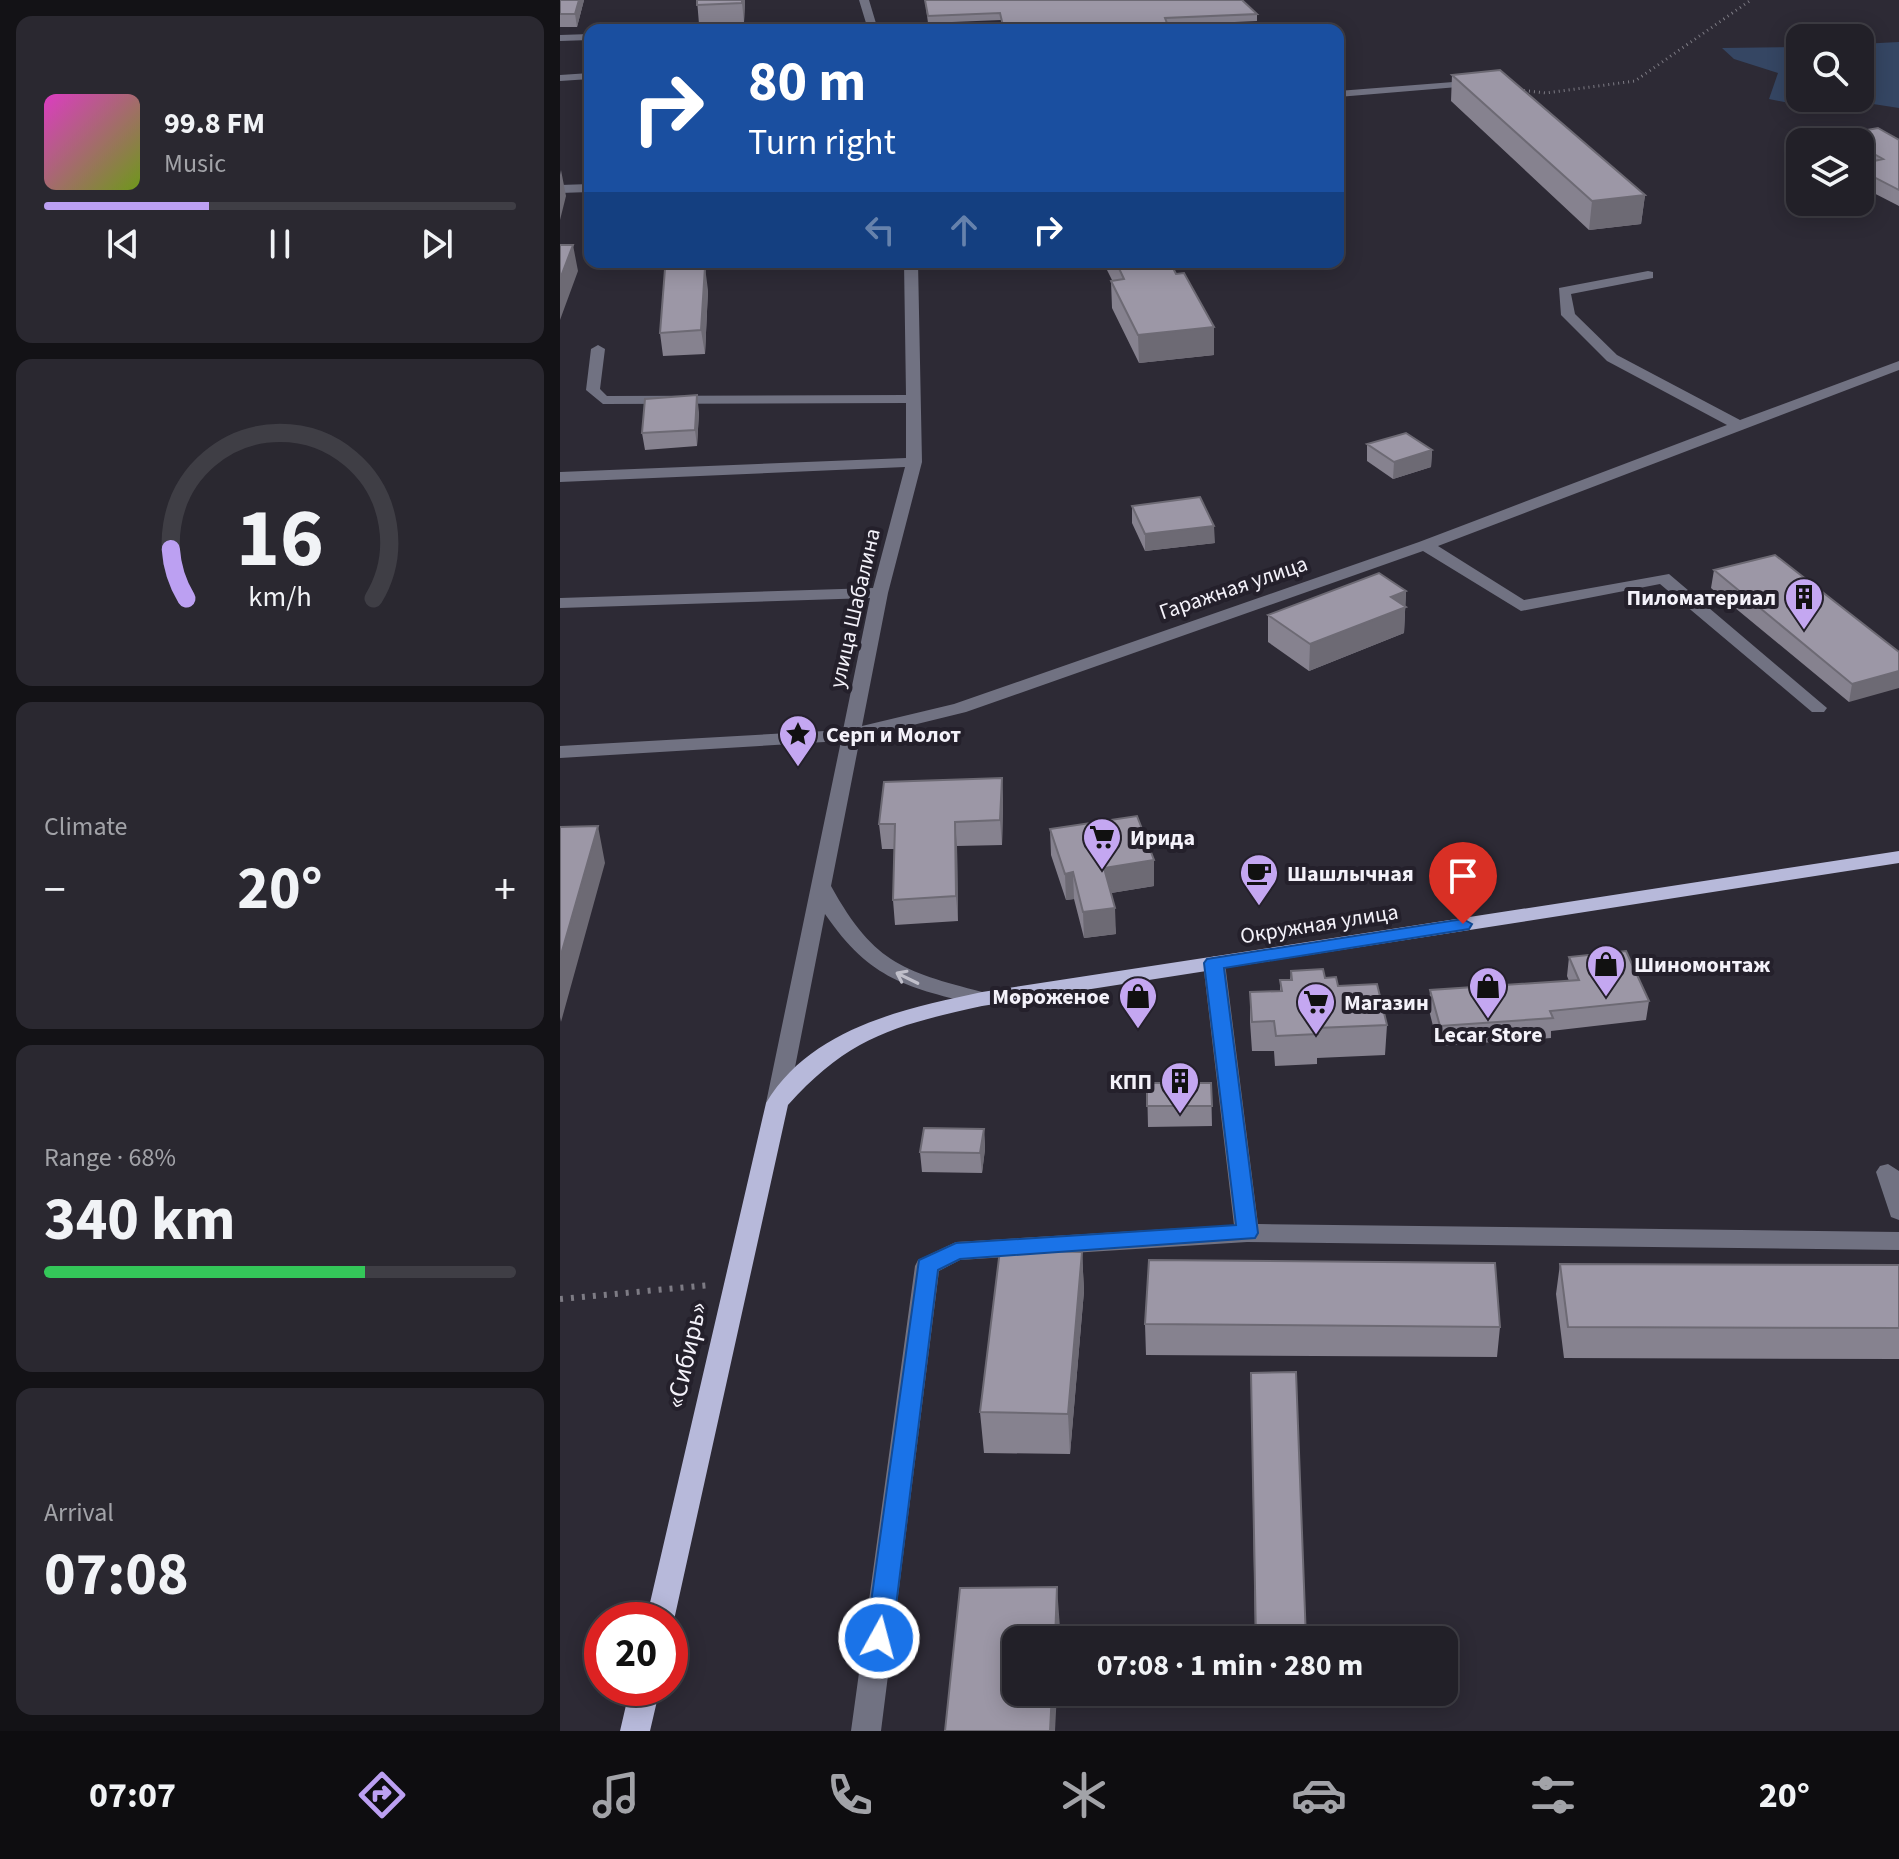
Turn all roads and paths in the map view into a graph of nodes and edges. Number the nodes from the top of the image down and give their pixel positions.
1 (864, 0) edge
2 (1751, 0) edge
3 (871, 24) edge
4 (584, 37) edge
5 (560, 38) edge
6 (584, 76) edge
7 (560, 78) edge
8 (1466, 84) joint
9 (1344, 94) edge
10 (584, 188) edge
11 (560, 189) edge
12 (911, 268) edge
13 (1648, 275) dead end
14 (598, 349) dead end
15 (1899, 365) edge
16 (914, 399) junction
17 (1740, 426) junction
18 (914, 462) junction
19 (560, 477) edge
20 (1425, 545) junction
21 (880, 593) junction
22 (560, 603) edge
23 (1818, 708) dead end
24 (850, 735) junction
25 (561, 755) edge
26 (1899, 857) edge
27 (820, 885) junction
28 (1214, 963) junction
29 (982, 999) junction
30 (777, 1103) junction
31 (1888, 1172) dead end
32 (1899, 1211) edge
33 (1247, 1233) junction
34 (1899, 1241) edge
35 (735, 1282) junction
36 (560, 1299) edge
37 (664, 1602) edge
38 (641, 1706) edge
39 (635, 1731) edge
40 (866, 1731) edge

1 - 3 street
2 - 8 path
4 - 5 street
6 - 7 street
8 - 9 street
10 - 11 street
12 - 16 street, улица Шабалина
13 - 17 street
14 - 16 street
15 - 17 street, Гаражная улица
16 - 18 street, улица Шабалина
17 - 20 street, Гаражная улица
18 - 19 street
18 - 21 street, улица Шабалина
20 - 23 street
20 - 24 street, Гаражная улица
21 - 22 street
21 - 24 street, улица Шабалина
24 - 25 street, Гаражная улица
24 - 27 street, улица Шабалина
26 - 28 main road, Окружная улица
29 -> 27 street
27 - 30 street, улица Шабалина
28 - 29 main road, Окружная улица
28 - 33 street
29 - 30 main road, Окружная улица
30 - 35 main road, «Сибирь»
31 - 32 street
33 - 34 street
33 - 40 street
35 - 36 path
35 - 37 main road, «Сибирь»
38 - 39 main road

